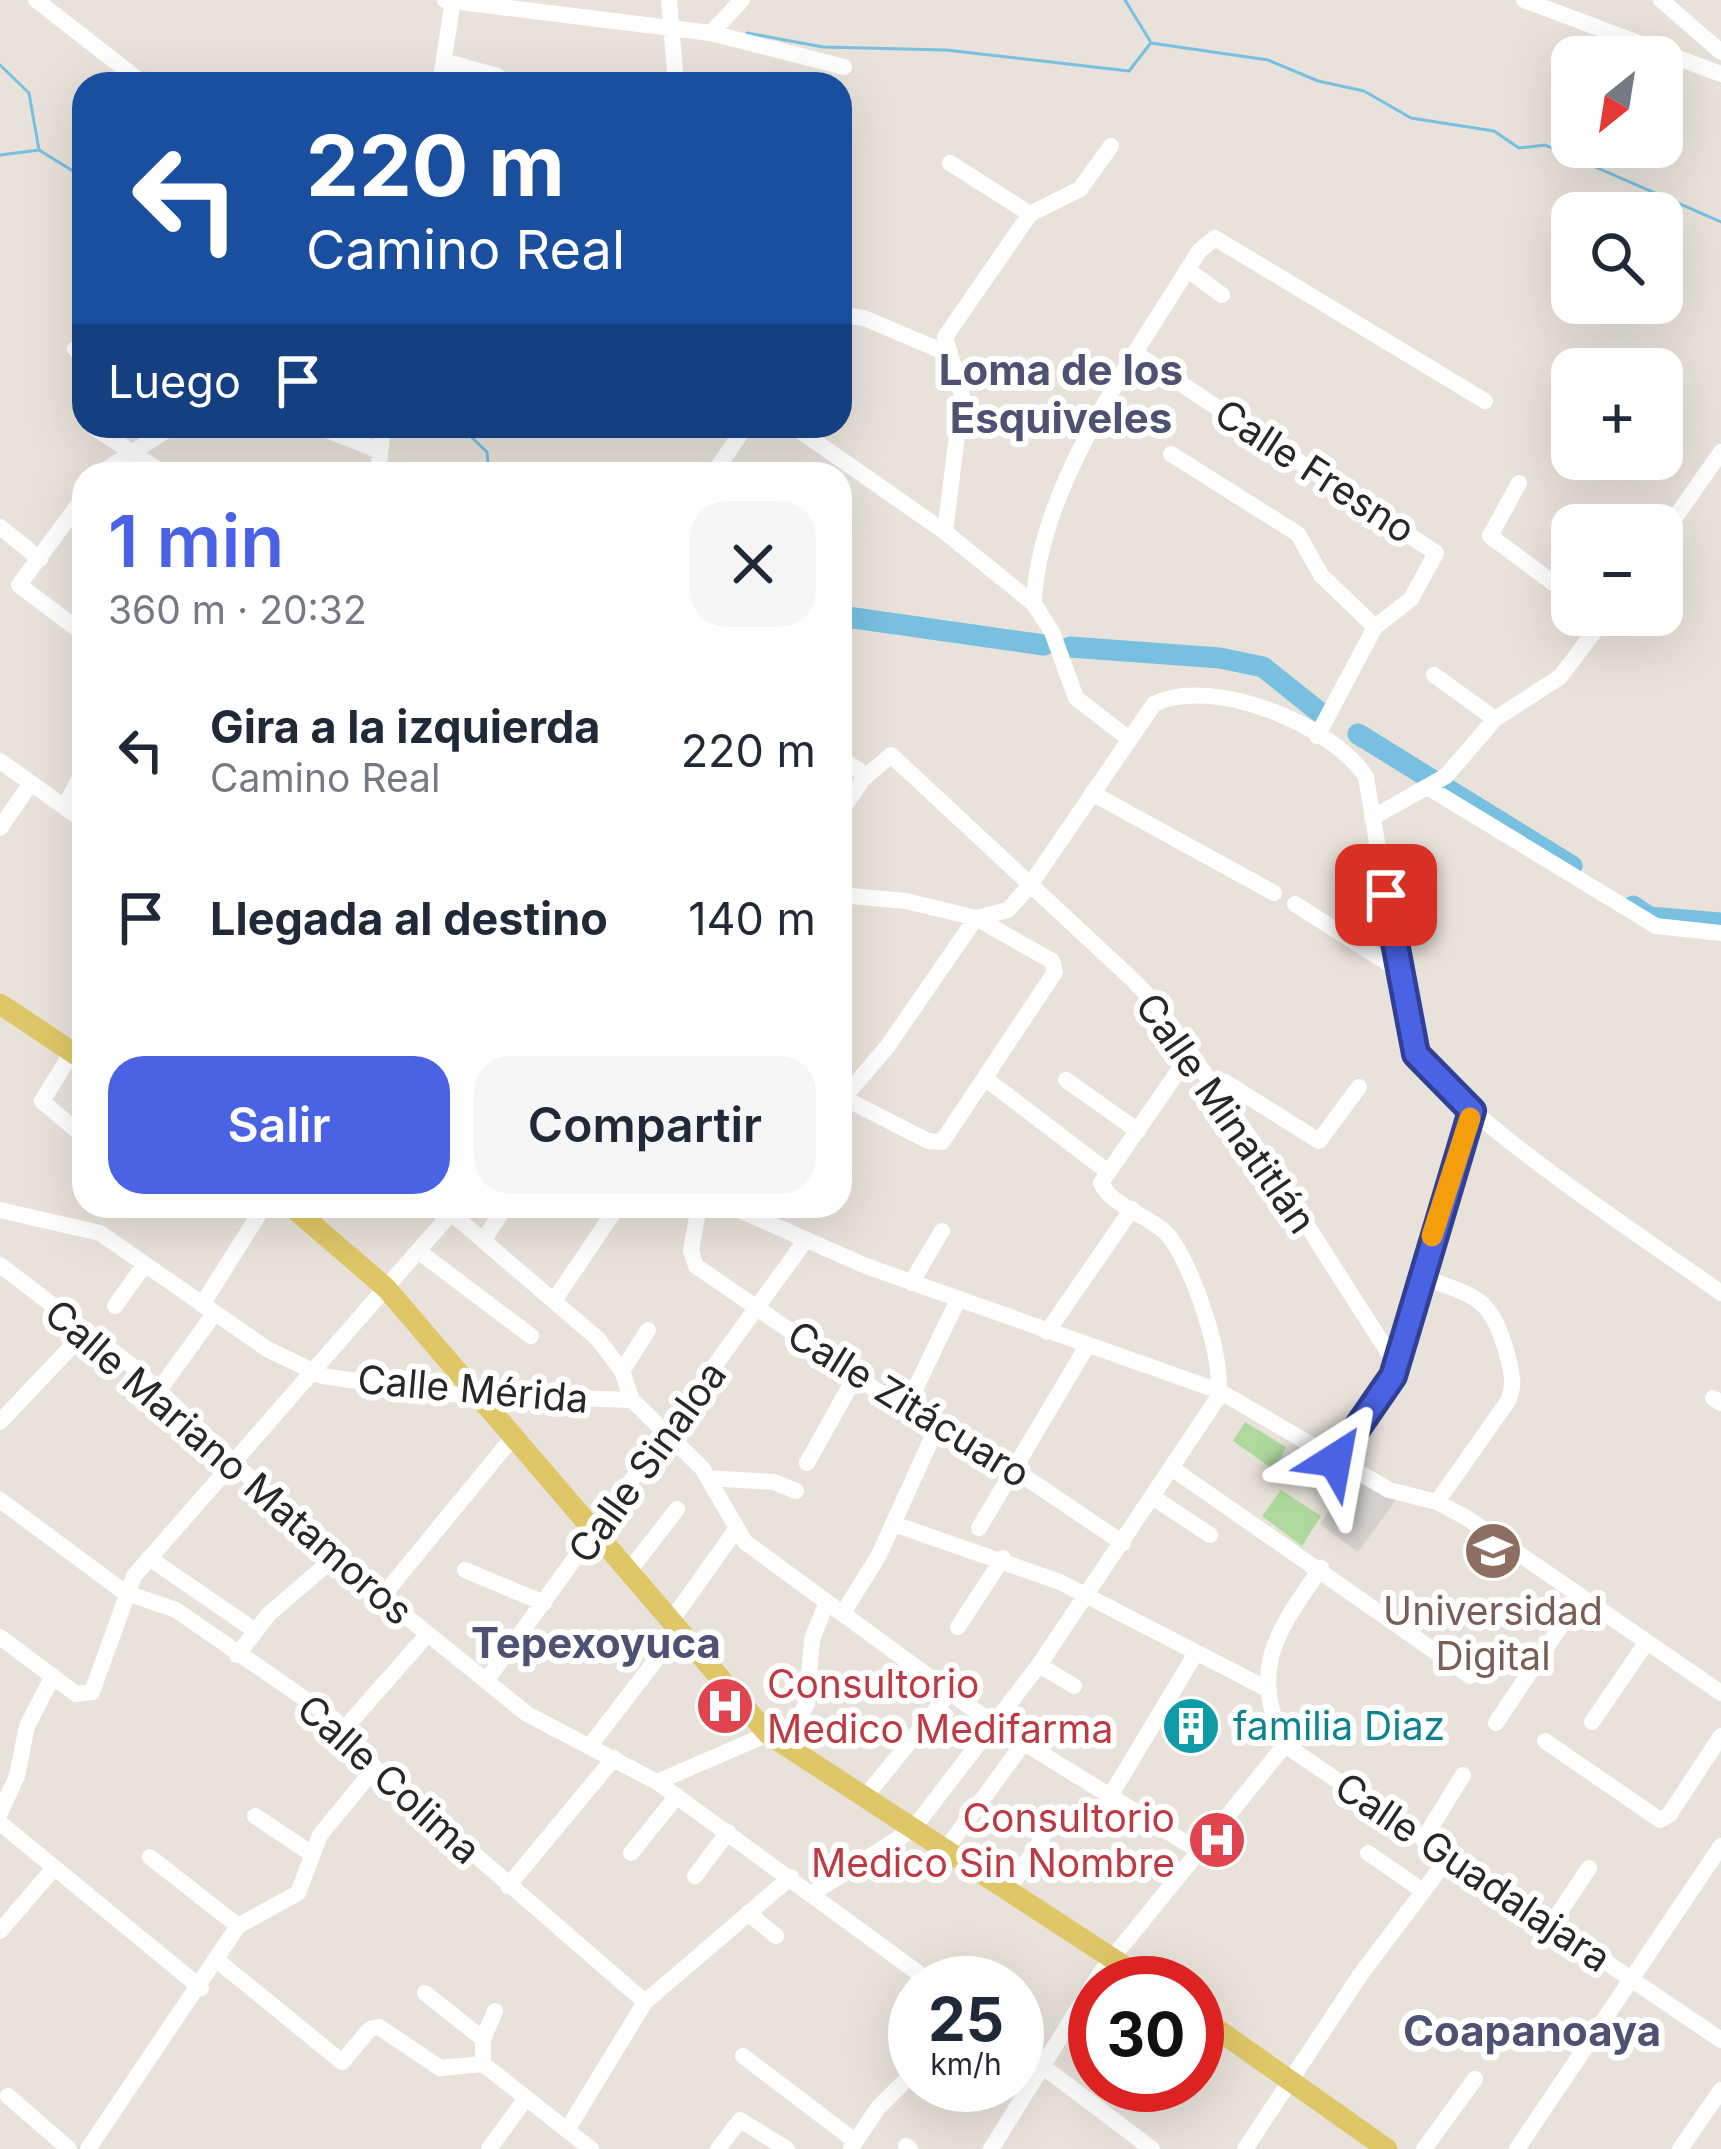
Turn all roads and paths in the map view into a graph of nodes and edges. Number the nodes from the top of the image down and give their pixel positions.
1 (36, 0) edge
2 (669, 0) edge
3 (742, 0) edge
4 (1524, 0) edge
5 (1660, 0) edge
6 (450, 1) edge
7 (672, 28) junction
8 (711, 32) junction
9 (1721, 52) edge
10 (444, 61) junction
11 (844, 68) dead end
12 (129, 72) edge
13 (442, 72) edge
14 (483, 72) edge
15 (675, 72) edge
16 (1721, 74) edge
17 (1111, 146) dead end
18 (950, 163) dead end
19 (1030, 214) junction
20 (1188, 270) junction
21 (1222, 295) dead end
22 (852, 316) edge
23 (1135, 353) junction
24 (949, 354) junction
25 (1485, 401) dead end
26 (111, 438) edge
27 (154, 438) edge
28 (346, 438) edge
29 (382, 438) edge
30 (810, 438) edge
31 (133, 452) junction
32 (380, 452) junction
33 (1721, 452) edge
34 (1171, 454) dead end
35 (118, 462) edge
36 (148, 462) edge
37 (379, 462) edge
38 (845, 462) edge
39 (852, 467) edge
40 (1519, 483) dead end
41 (1683, 506) edge
42 (72, 514) edge
43 (0, 527) edge
44 (945, 532) junction
45 (40, 559) junction
46 (1551, 582) edge
47 (1034, 604) junction
48 (72, 625) edge
49 (1376, 627) junction
50 (1589, 636) edge
51 (1434, 675) dead end
52 (1495, 719) junction
53 (1317, 736) junction
54 (1129, 739) junction
55 (0, 761) edge
56 (852, 765) edge
57 (863, 779) junction
58 (31, 783) junction
59 (1436, 783) junction
60 (72, 793) edge
61 (1092, 793) junction
62 (852, 795) edge
63 (65, 807) junction
64 (72, 812) edge
65 (1372, 818) junction
66 (0, 828) edge
67 (1030, 886) junction
68 (1274, 893) dead end
69 (852, 899) edge
70 (1294, 904) dead end
71 (976, 918) junction
72 (1721, 933) edge
73 (1400, 971) junction
74 (0, 1004) edge
75 (72, 1044) edge
76 (1190, 1054) junction
77 (72, 1060) edge
78 (986, 1079) junction
79 (1208, 1079) junction
80 (1066, 1080) dead end
81 (1359, 1087) dead end
82 (852, 1088) edge
83 (852, 1105) edge
84 (1472, 1111) junction
85 (72, 1128) edge
86 (1138, 1131) junction
87 (1108, 1172) junction
88 (1132, 1209) junction
89 (0, 1210) edge
90 (257, 1218) edge
91 (305, 1218) edge
92 (442, 1218) edge
93 (459, 1218) edge
94 (498, 1218) edge
95 (610, 1218) edge
96 (697, 1218) edge
97 (767, 1218) edge
98 (942, 1231) dead end
99 (484, 1239) junction
100 (806, 1241) junction
101 (418, 1251) junction
102 (145, 1264) junction
103 (0, 1265) edge
104 (1419, 1276) junction
105 (911, 1283) junction
106 (386, 1288) junction
107 (1721, 1293) edge
108 (555, 1299) junction
109 (958, 1300) junction
110 (116, 1306) dead end
111 (758, 1308) junction
112 (208, 1309) junction
113 (87, 1330) junction
114 (648, 1330) dead end
115 (1047, 1332) junction
116 (531, 1336) dead end
117 (1087, 1346) junction
118 (1395, 1363) junction
119 (622, 1371) junction
120 (312, 1372) junction
121 (855, 1377) junction
122 (159, 1390) junction
123 (1220, 1391) junction
124 (478, 1396) junction
125 (632, 1400) junction
126 (905, 1410) junction
127 (2, 1416) edge
128 (936, 1429) junction
129 (668, 1435) junction
130 (513, 1437) junction
131 (1335, 1460) junction
132 (807, 1462) dead end
133 (235, 1463) junction
134 (1013, 1468) junction
135 (1173, 1469) junction
136 (708, 1478) junction
137 (796, 1491) dead end
138 (1154, 1498) junction
139 (0, 1499) edge
140 (1437, 1502) junction
141 (677, 1509) dead end
142 (894, 1524) junction
143 (980, 1528) dead end
144 (736, 1531) junction
145 (596, 1533) junction
146 (1210, 1535) dead end
147 (1123, 1543) junction
148 (148, 1558) junction
149 (334, 1558) junction
150 (1003, 1558) junction
151 (1321, 1568) junction
152 (465, 1570) dead end
153 (628, 1571) junction
154 (124, 1592) junction
155 (1086, 1595) junction
156 (1580, 1597) junction
157 (381, 1598) junction
158 (827, 1602) junction
159 (544, 1603) junction
160 (843, 1613) junction
161 (674, 1626) junction
162 (958, 1627) dead end
163 (254, 1630) junction
164 (427, 1635) junction
165 (0, 1637) edge
166 (1646, 1643) junction
167 (1196, 1653) junction
168 (237, 1655) junction
169 (1039, 1665) junction
170 (53, 1676) junction
171 (1470, 1676) dead end
172 (486, 1681) junction
173 (1074, 1686) dead end
174 (1269, 1690) junction
175 (950, 1691) junction
176 (1721, 1693) edge
177 (1592, 1722) dead end
178 (1496, 1723) dead end
179 (992, 1724) junction
180 (345, 1728) junction
181 (1721, 1736) edge
182 (776, 1739) junction
183 (1545, 1741) dead end
184 (1023, 1744) junction
185 (1285, 1745) junction
186 (589, 1747) junction
187 (614, 1757) junction
188 (375, 1768) junction
189 (1463, 1775) dead end
190 (657, 1782) junction
191 (676, 1796) junction
192 (866, 1797) junction
193 (1109, 1798) junction
194 (0, 1813) edge
195 (255, 1816) dead end
196 (0, 1823) edge
197 (914, 1829) junction
198 (728, 1832) junction
199 (1042, 1839) dead end
200 (1423, 1840) junction
201 (946, 1850) junction
202 (1199, 1851) junction
203 (631, 1853) dead end
204 (1368, 1853) dead end
205 (312, 1854) junction
206 (1719, 1854) edge
207 (150, 1856) dead end
208 (1449, 1857) junction
209 (54, 1868) junction
210 (1589, 1868) dead end
211 (695, 1876) dead end
212 (791, 1877) junction
213 (508, 1886) junction
214 (1008, 1890) junction
215 (1423, 1891) junction
216 (813, 1893) junction
217 (748, 1912) junction
218 (1551, 1925) junction
219 (238, 1926) junction
220 (0, 1930) edge
221 (776, 1936) dead end
222 (896, 1956) edge
223 (1110, 1956) edge
224 (1113, 1956) edge
225 (218, 1960) junction
226 (1631, 1979) junction
227 (201, 1988) junction
228 (425, 1994) dead end
229 (645, 2002) junction
230 (495, 2011) dead end
231 (1068, 2024) edge
232 (1224, 2034) edge
233 (483, 2039) junction
234 (1721, 2039) edge
235 (743, 2056) dead end
236 (1044, 2060) edge
237 (483, 2064) junction
238 (1044, 2069) edge
239 (1474, 2079) dead end
240 (1290, 2080) junction
241 (1721, 2090) edge
242 (8, 2096) dead end
243 (526, 2098) junction
244 (888, 2103) edge
245 (1013, 2112) edge
246 (567, 2130) junction
247 (853, 2145) edge
248 (494, 2147) edge
249 (69, 2149) edge
250 (88, 2149) edge
251 (591, 2149) edge
252 (718, 2149) edge
253 (787, 2149) edge
254 (991, 2149) edge
255 (1152, 2149) edge
256 (1245, 2149) edge
257 (1387, 2149) edge
258 (1424, 2149) edge
259 (1517, 2149) edge
260 (1680, 2149) edge

1 - 12 street
2 - 7 street
3 - 8 street
4 - 16 street
5 - 9 street
6 - 7 street
6 - 10 street
7 - 8 street
7 - 15 street
8 - 11 street
10 - 13 street
10 - 14 street
17 - 19 street
18 - 19 street
19 - 24 street
20 - 21 street
20 - 23 street
20 - 25 street
22 - 24 street
23 - 47 street
23 - 49 street, Calle Fresno
24 - 44 street
26 - 31 street
27 - 31 street
28 - 32 street
29 - 32 street
30 - 38 street
31 - 35 street
31 - 36 street
32 - 37 street
33 - 41 street
34 - 49 street
39 - 44 street
40 - 46 street
42 - 45 street
43 - 45 street
44 - 47 street
45 - 48 street
47 - 54 street
49 - 53 street
50 - 52 street
51 - 52 street
52 - 59 street
53 - 54 street
53 - 65 street
54 - 61 street
55 - 58 street
56 - 57 street
57 - 62 street
57 - 67 street, Calle Minatitlán
58 - 63 street
58 - 66 street
59 - 65 street
59 - 72 street
60 - 63 street
61 - 67 street
61 - 68 street
63 - 64 street
65 - 73 street
67 - 71 street
67 - 76 street, Calle Minatitlán
69 - 71 street
70 - 73 street
71 - 78 street
71 - 82 street
73 - 84 street
74 - 75 main road
76 - 79 street, Calle Minatitlán
76 - 86 street
77 - 85 street
78 - 83 street
78 - 87 street
79 - 81 street
79 - 118 street, Calle Minatitlán
80 - 86 street
84 - 104 street
84 - 107 street
86 - 87 street
87 - 88 street
88 - 115 street
88 - 123 street
89 - 102 street, Calle Mérida
90 - 112 street
91 - 106 main road
92 - 101 street
93 - 99 street
94 - 99 street
95 - 108 street
96 - 111 street, Calle Zitácuaro
97 - 100 street
98 - 105 street
99 - 108 street
100 - 105 street
100 - 111 street, Calle Sinaloa
101 - 106 street
101 - 116 street
102 - 110 street
102 - 112 street, Calle Mérida
103 - 113 street, Calle Mariano Matamoros
104 - 118 street
104 - 140 street
105 - 109 street
106 - 120 street
106 - 124 main road
108 - 119 street
109 - 115 street
109 - 126 street
111 - 121 street, Calle Zitácuaro
111 - 129 street, Calle Sinaloa
112 - 120 street, Calle Mérida
112 - 122 street
113 - 122 street, Calle Mariano Matamoros
113 - 127 street
114 - 119 street
115 - 117 street
117 - 123 street
117 - 134 street
118 - 131 street
119 - 125 street
120 - 124 street, Calle Mérida
120 - 133 street
121 - 126 street, Calle Zitácuaro
121 - 132 street
122 - 133 street, Calle Mariano Matamoros
123 - 131 street
123 - 135 street
124 - 125 street, Calle Mérida
124 - 130 main road
125 - 129 street
126 - 128 street, Calle Zitácuaro
128 - 134 street, Calle Zitácuaro
128 - 142 street
129 - 136 street
129 - 145 street, Calle Sinaloa
130 - 145 main road
130 - 157 street
131 - 140 street
133 - 148 street
133 - 149 street, Calle Mariano Matamoros
134 - 143 street
134 - 147 street, Calle Zitácuaro
135 - 138 street
135 - 151 street
136 - 137 street
136 - 144 street
138 - 146 street
138 - 147 street
139 - 154 street, Calle Colima
140 - 156 street
141 - 153 street
142 - 150 street
142 - 160 street
144 - 158 street
144 - 161 street
145 - 153 main road
145 - 159 street, Calle Sinaloa
147 - 155 street
148 - 154 street
148 - 163 street
149 - 157 street, Calle Mariano Matamoros
149 - 163 street
150 - 155 street
150 - 162 street
151 - 171 street
151 - 174 street
152 - 159 street
153 - 161 main road
154 - 168 street, Calle Colima
154 - 170 street
155 - 167 street
155 - 169 street
156 - 166 street
156 - 178 street
157 - 164 street, Calle Mariano Matamoros
158 - 160 street
158 - 182 street
159 - 172 street, Calle Sinaloa
160 - 175 street
161 - 182 main road
161 - 186 street
163 - 168 street
164 - 172 street, Calle Mariano Matamoros
164 - 180 street
165 - 170 street
166 - 176 street
166 - 177 street
167 - 174 street
167 - 193 street
168 - 180 street, Calle Colima
169 - 173 street
169 - 179 street
170 - 194 street
172 - 186 street, Calle Mariano Matamoros
174 - 185 street
175 - 179 street
175 - 192 street
179 - 184 street
179 - 197 street
180 - 188 street, Calle Colima
181 - 183 street
182 - 190 street
182 - 192 main road
184 - 193 street
184 - 201 street
185 - 200 street, Calle Guadalajara
185 - 202 street
186 - 187 street, Calle Mariano Matamoros
187 - 190 street, Calle Mariano Matamoros
187 - 213 street
188 - 205 street
188 - 213 street, Calle Colima
189 - 200 street
190 - 191 street, Calle Mariano Matamoros
191 - 198 street, Calle Mariano Matamoros
191 - 203 street
192 - 197 main road
193 - 202 street
195 - 205 street
196 - 209 street
197 - 201 main road
197 - 216 street
198 - 211 street
198 - 212 street, Calle Mariano Matamoros
199 - 214 street
200 - 208 street, Calle Guadalajara
201 - 214 main road
202 - 224 street
204 - 215 street
205 - 219 street
206 - 226 street
207 - 219 street
208 - 215 street
208 - 218 street, Calle Guadalajara
209 - 220 street
209 - 227 street
210 - 218 street
212 - 216 street, Calle Mariano Matamoros
212 - 217 street
213 - 229 street, Calle Colima
214 - 223 main road
215 - 240 street
216 - 222 street, Calle Mariano Matamoros
217 - 221 street
217 - 229 street
218 - 226 street, Calle Guadalajara
219 - 225 street
225 - 227 street
225 - 237 street
226 - 234 street, Calle Guadalajara
226 - 259 street
227 - 250 street
228 - 233 street
229 - 246 street
230 - 233 street
231 - 236 street
232 - 240 main road
233 - 237 street
235 - 247 street
237 - 243 street
238 - 255 street
239 - 258 street
240 - 256 street
240 - 257 main road
241 - 260 street
242 - 249 street
243 - 246 street
243 - 248 street
244 - 247 street
245 - 254 street
246 - 251 street
252 - 253 street

